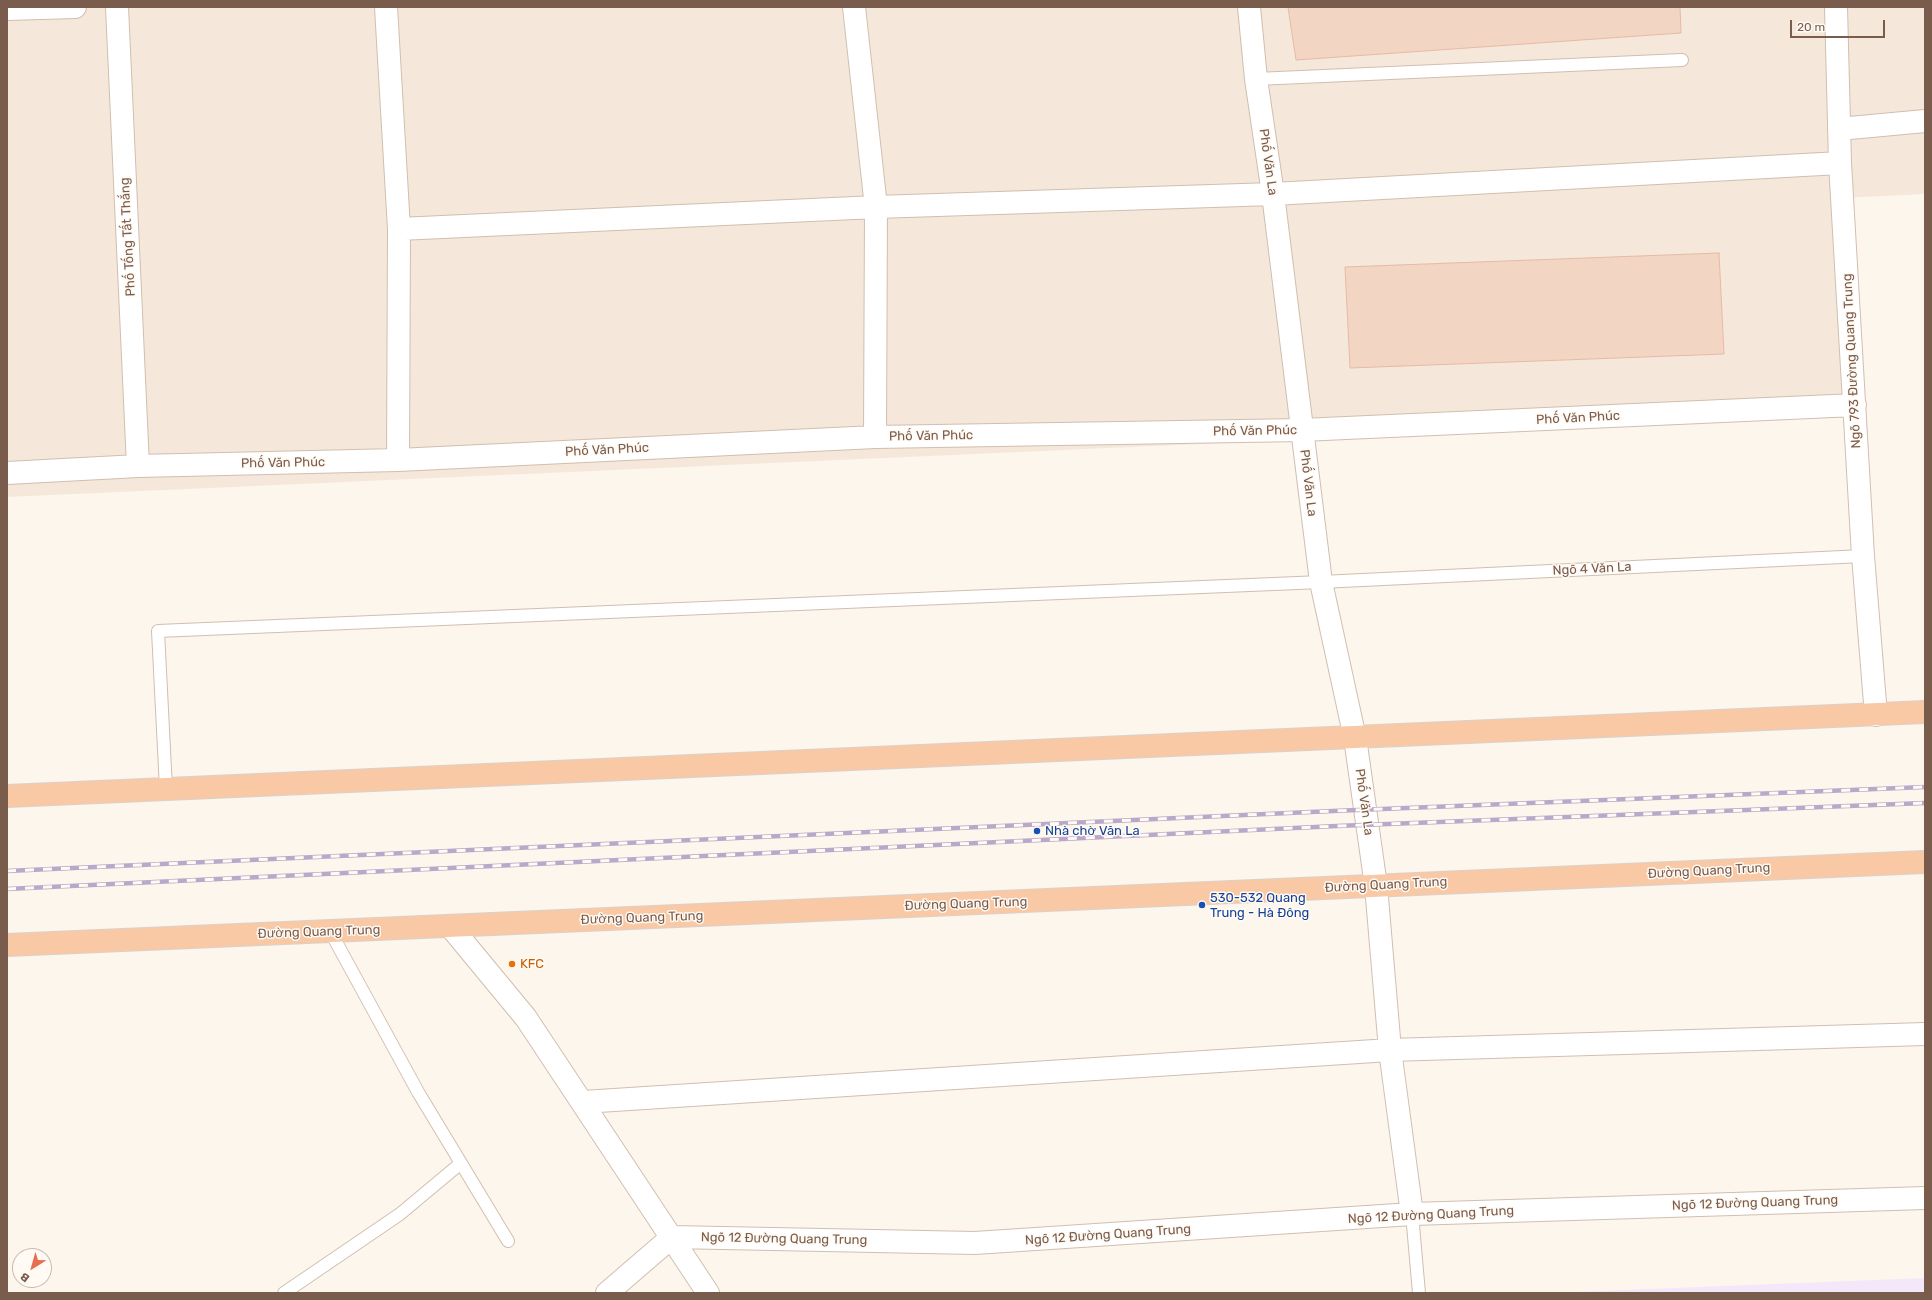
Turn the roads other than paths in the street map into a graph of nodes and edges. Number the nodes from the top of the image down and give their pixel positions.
1 (75, 7) edge
2 (117, 7) edge
3 (386, 7) edge
4 (854, 7) edge
5 (1248, 7) edge
6 (1836, 7) edge
7 (7, 9) edge
8 (1682, 60) dead end
9 (1256, 79) junction
10 (1925, 121) edge
11 (1839, 129) junction
12 (1840, 163) junction
13 (1273, 194) junction
14 (876, 207) junction
15 (399, 229) junction
16 (1854, 405) junction
17 (1302, 430) junction
18 (874, 437) junction
19 (398, 460) junction
20 (138, 466) junction
21 (7, 473) edge
22 (1863, 556) junction
23 (1321, 582) junction
24 (1925, 712) edge
25 (1876, 715) junction
26 (1355, 738) junction
27 (166, 789) junction
28 (7, 796) edge
29 (1925, 862) edge
30 (1376, 886) junction
31 (450, 926) junction
32 (330, 931) junction
33 (7, 945) edge
34 (1925, 1034) edge
35 (1390, 1050) junction
36 (583, 1102) junction
37 (461, 1163) junction
38 (1925, 1198) edge
39 (1412, 1214) junction
40 (672, 1237) junction
41 (508, 1241) dead end
42 (284, 1293) edge
43 (607, 1293) edge
44 (708, 1293) edge
45 (1419, 1293) edge

1 - 7 street
2 - 20 street, Phố Tống Tất Thắng
3 - 15 street
4 - 14 street
5 - 9 street, Phố Văn La
6 - 11 street, Ngõ 793 Đường Quang Trung
8 - 9 lane
9 - 13 street, Phố Văn La
10 - 11 street
11 - 12 street, Ngõ 793 Đường Quang Trung
12 - 13 street
12 - 16 street, Ngõ 793 Đường Quang Trung
13 - 14 street
13 - 17 street, Phố Văn La
14 - 15 street
14 - 18 street
15 - 19 street
16 - 17 street, Phố Văn Phúc
16 - 22 street, Ngõ 793 Đường Quang Trung
17 - 18 street, Phố Văn Phúc
17 - 23 street, Phố Văn La
18 - 19 street, Phố Văn Phúc
19 - 20 street, Phố Văn Phúc
20 - 21 street, Phố Văn Phúc
22 - 23 lane, Ngõ 4 Văn La
22 - 25 street, Ngõ 793 Đường Quang Trung
23 - 26 street, Phố Văn La
23 - 27 lane, Ngõ 4 Văn La
24 - 25 highway
25 - 26 highway
26 - 27 highway
26 - 30 street, Phố Văn La
27 - 28 highway
29 - 30 highway, Đường Quang Trung
30 - 31 highway, Đường Quang Trung
30 - 35 street, Phố Văn La
31 - 32 highway, Đường Quang Trung
31 - 36 street
32 - 33 highway, Đường Quang Trung
32 - 37 lane
34 - 35 street
35 - 36 street
35 - 39 street, Phố Văn La
36 - 40 street
37 - 41 lane
37 - 42 lane
38 - 39 street, Ngõ 12 Đường Quang Trung
39 - 40 street, Ngõ 12 Đường Quang Trung
39 - 45 lane
40 - 43 street
40 - 44 street

